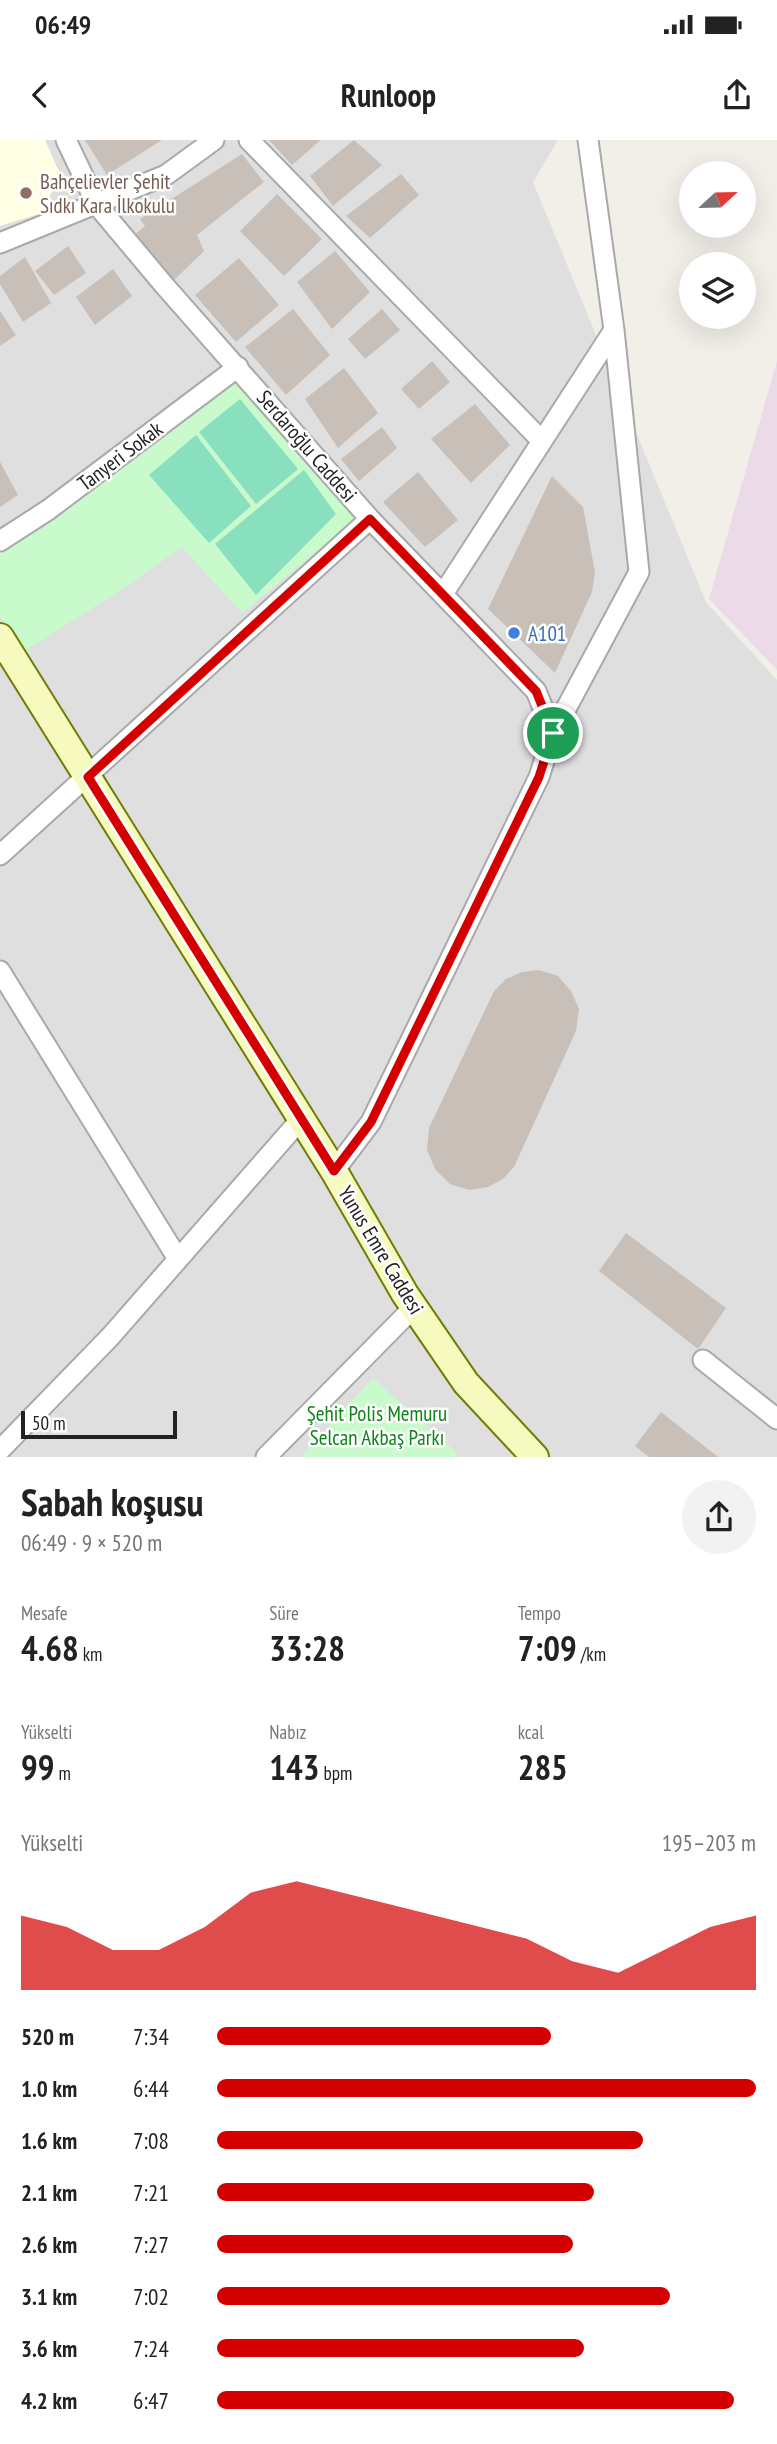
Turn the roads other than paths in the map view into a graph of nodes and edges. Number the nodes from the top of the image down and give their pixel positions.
1 (66, 140) edge
2 (214, 140) edge
3 (249, 140) edge
4 (588, 140) edge
5 (97, 205) junction
6 (0, 243) edge
7 (614, 330) junction
8 (238, 367) junction
9 (542, 441) junction
10 (370, 519) junction
11 (0, 541) edge
12 (443, 594) junction
13 (0, 637) edge
14 (553, 733) junction
15 (88, 777) junction
16 (0, 855) edge
17 (0, 971) edge
18 (302, 1119) junction
19 (334, 1171) junction
20 (178, 1259) junction
21 (414, 1307) junction
22 (703, 1360) dead end
23 (777, 1419) edge
24 (0, 1451) edge
25 (266, 1457) edge
26 (536, 1457) edge

1 - 5 street, Serdaroğlu Caddesi
2 - 5 street
3 - 9 street
4 - 7 street
5 - 6 street
5 - 8 street, Serdaroğlu Caddesi
7 - 9 street
7 - 14 street
8 - 10 street, Serdaroğlu Caddesi
8 - 11 street, Tanyeri Sokak
9 - 12 street
10 - 12 street, Serdaroğlu Caddesi
10 - 15 street
12 - 14 street, Serdaroğlu Caddesi
13 - 15 main road, Yunus Emre Caddesi
14 - 19 street
15 - 16 street
15 - 18 main road, Yunus Emre Caddesi
17 - 20 street
18 - 19 main road, Yunus Emre Caddesi
18 - 20 street
19 - 21 main road, Yunus Emre Caddesi
20 - 24 street
21 - 25 street
21 - 26 main road, Yunus Emre Caddesi
22 - 23 street

